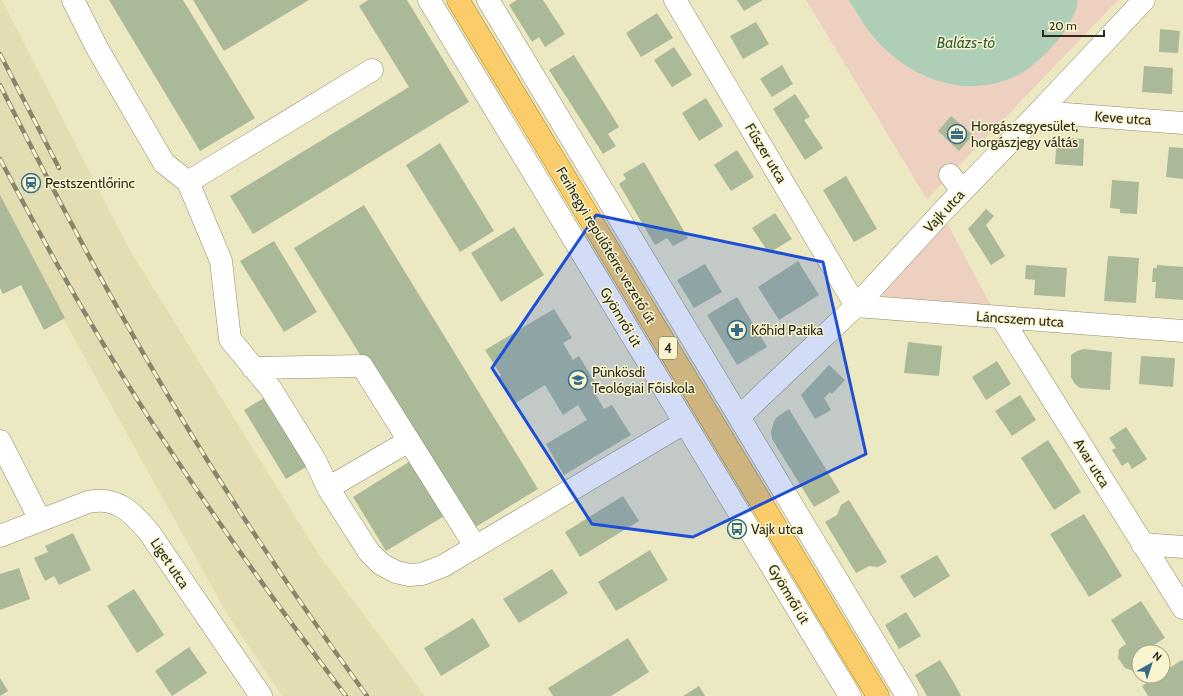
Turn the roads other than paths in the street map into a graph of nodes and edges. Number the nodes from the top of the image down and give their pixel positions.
1 (74, 0) edge
2 (429, 0) edge
3 (458, 0) edge
4 (488, 0) edge
5 (675, 0) edge
6 (1144, 0) edge
7 (372, 70) dead end
8 (1039, 112) junction
9 (1183, 123) edge
10 (188, 182) junction
11 (856, 306) junction
12 (1001, 317) junction
13 (1183, 331) edge
14 (253, 368) junction
15 (739, 417) junction
16 (684, 423) junction
17 (0, 441) edge
18 (409, 441) junction
19 (328, 488) junction
20 (40, 520) junction
21 (0, 536) edge
22 (1142, 544) junction
23 (475, 546) junction
24 (1183, 547) edge
25 (1183, 608) edge
26 (261, 696) edge
27 (850, 696) edge
28 (878, 696) edge
29 (907, 696) edge

1 - 10 street
2 - 16 street, Gyömrői út
3 - 28 main road, Ferihegyi repülőtérre vezető út / 4
4 - 15 street
5 - 11 street, Fűszer utca
6 - 8 street, Vajk utca
7 - 10 street
8 - 9 street, Keve utca
8 - 11 street, Vajk utca
10 - 14 street
11 - 12 street, Láncszem utca
11 - 15 street, Vajk utca
12 - 13 street, Láncszem utca
12 - 22 street, Avar utca
14 - 18 street
14 - 19 street
15 - 29 street
16 - 23 street
16 - 27 street, Gyömrői út
17 - 20 street
18 - 19 street
18 - 23 street
19 - 23 street
20 - 21 street, Liget utca
20 - 26 street, Liget utca
22 - 24 street
22 - 25 street, Avar utca

